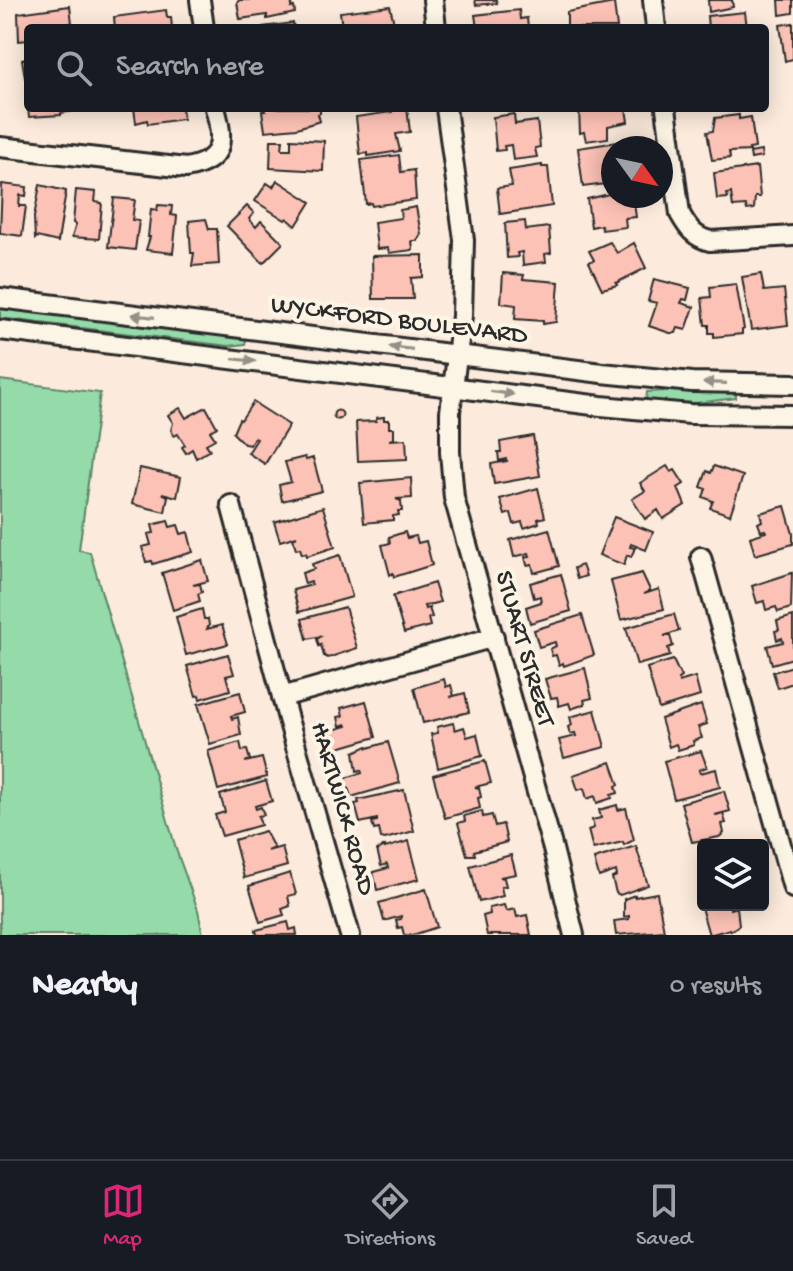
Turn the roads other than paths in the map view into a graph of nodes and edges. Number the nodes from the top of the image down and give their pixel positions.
1 (200, 0) edge
2 (433, 0) edge
3 (653, 0) edge
4 (203, 24) edge
5 (436, 24) edge
6 (656, 24) edge
7 (216, 112) edge
8 (447, 112) edge
9 (667, 112) edge
10 (0, 147) edge
11 (793, 236) edge
12 (0, 298) edge
13 (0, 330) edge
14 (455, 372) junction
15 (793, 384) edge
16 (793, 415) edge
17 (231, 505) dead end
18 (701, 557) dead end
19 (494, 637) junction
20 (282, 697) junction
21 (793, 888) edge
22 (350, 935) edge
23 (574, 935) edge

1 - 4 street
2 - 5 street
3 - 6 street
7 - 10 street
8 - 14 street, STUART STREET
9 - 11 street
14 -> 12 street, WYCKFORD BOULEVARD
13 -> 14 street, WYCKFORD BOULEVARD
15 -> 14 street, WYCKFORD BOULEVARD
14 -> 16 street, WYCKFORD BOULEVARD
14 - 19 street, STUART STREET
17 - 20 street, HARTWICK ROAD
18 - 21 street
19 - 20 street
19 - 23 street, STUART STREET
20 - 22 street, HARTWICK ROAD

